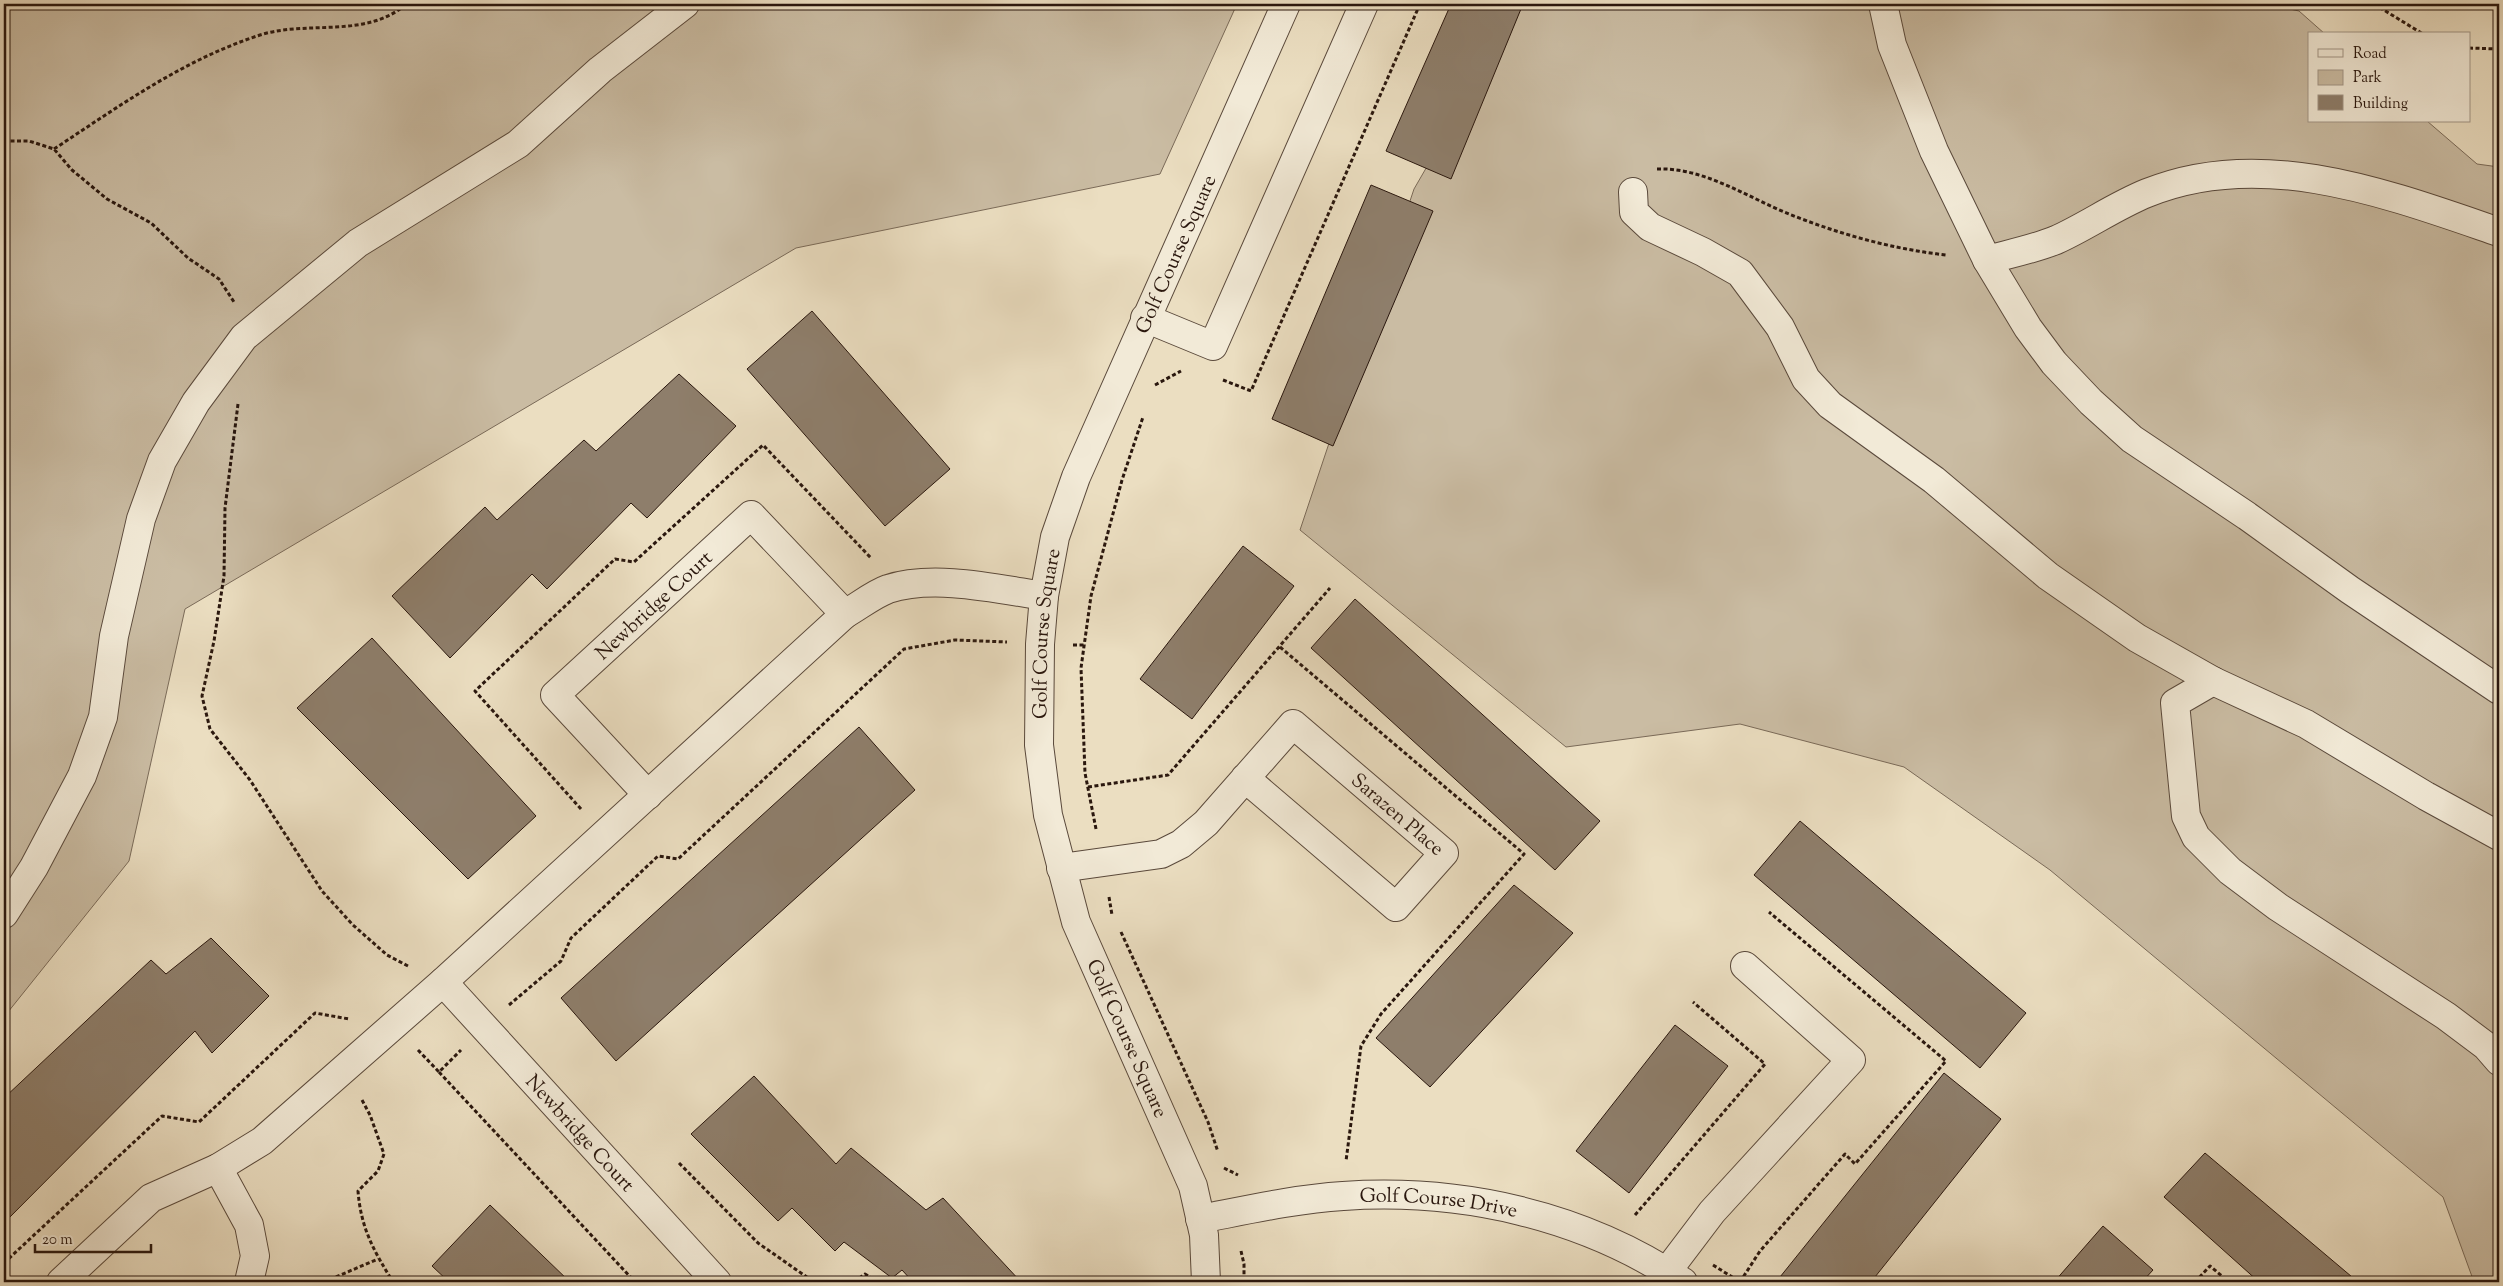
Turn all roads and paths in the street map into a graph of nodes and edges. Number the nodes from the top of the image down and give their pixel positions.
1 (406, 4) edge
2 (685, 4) edge
3 (1286, 4) edge
4 (1364, 4) edge
5 (1420, 4) edge
6 (1883, 4) edge
7 (2374, 4) edge
8 (2420, 32) edge
9 (2470, 48) edge
10 (2499, 49) edge
11 (4, 141) edge
12 (54, 149) junction
13 (1633, 192) joint
14 (2499, 232) edge
15 (1987, 260) junction
16 (1145, 318) junction
17 (244, 337) junction
18 (1188, 366) dead end
19 (1215, 376) dead end
20 (1153, 386) dead end
21 (239, 394) dead end
22 (1330, 588) dead end
23 (1044, 596) junction
24 (845, 614) junction
25 (1040, 644) junction
26 (2213, 680) junction
27 (2499, 690) edge
28 (1245, 778) junction
29 (1088, 787) junction
30 (648, 795) junction
31 (2499, 836) edge
32 (1102, 862) junction
33 (1062, 868) junction
34 (4, 914) edge
35 (1116, 923) dead end
36 (1120, 931) dead end
37 (1745, 966) dead end
38 (443, 982) junction
39 (1693, 1002) dead end
40 (357, 1020) dead end
41 (483, 1027) junction
42 (412, 1045) dead end
43 (2499, 1061) edge
44 (345, 1068) junction
45 (439, 1072) junction
46 (679, 1163) dead end
47 (218, 1168) junction
48 (1232, 1212) junction
49 (1200, 1219) junction
50 (1631, 1220) dead end
51 (379, 1259) junction
52 (4, 1264) edge
53 (1669, 1279) edge
54 (61, 1282) edge
55 (249, 1282) edge
56 (324, 1282) edge
57 (393, 1282) edge
58 (635, 1282) edge
59 (717, 1282) edge
60 (814, 1282) edge
61 (854, 1282) edge
62 (878, 1282) edge
63 (1206, 1282) edge
64 (2196, 1282) edge
65 (2229, 1282) edge

1 - 12 path
2 - 17 street
3 - 16 street, Golf Course Square
4 - 16 street
5 - 19 path
6 - 15 street
7 - 8 path
9 - 10 path
11 - 12 path
12 - 17 path
13 - 15 path
13 - 26 street
14 - 15 street
15 - 27 street
16 - 23 street, Golf Course Square
17 - 34 street
18 - 20 path
21 - 38 path
22 - 29 path
23 - 24 street
23 - 25 street, Golf Course Square
24 - 30 street
24 - 30 street, Newbridge Court
25 - 29 path
25 - 33 street, Golf Course Square
25 - 41 path
26 - 31 street
26 - 43 street
28 - 28 street, Sarazen Place
28 - 32 street, Sarazen Place
29 - 32 path
30 - 38 street
32 - 33 street, Sarazen Place
32 - 35 path
33 - 49 street, Golf Course Square
36 - 48 path
37 - 53 street, Golf Course Drive
38 - 41 street, Newbridge Court
38 - 44 street
39 - 50 path
40 - 52 path
41 - 45 path
41 - 59 street, Newbridge Court
42 - 45 path
44 - 47 street
44 - 51 path
45 - 58 path
46 - 60 path
47 - 54 street
47 - 55 street
48 - 49 street, Golf Course Drive
48 - 53 street, Golf Course Drive
49 - 63 street, Golf Course Square
51 - 56 path
51 - 57 path
61 - 62 path
64 - 65 path

